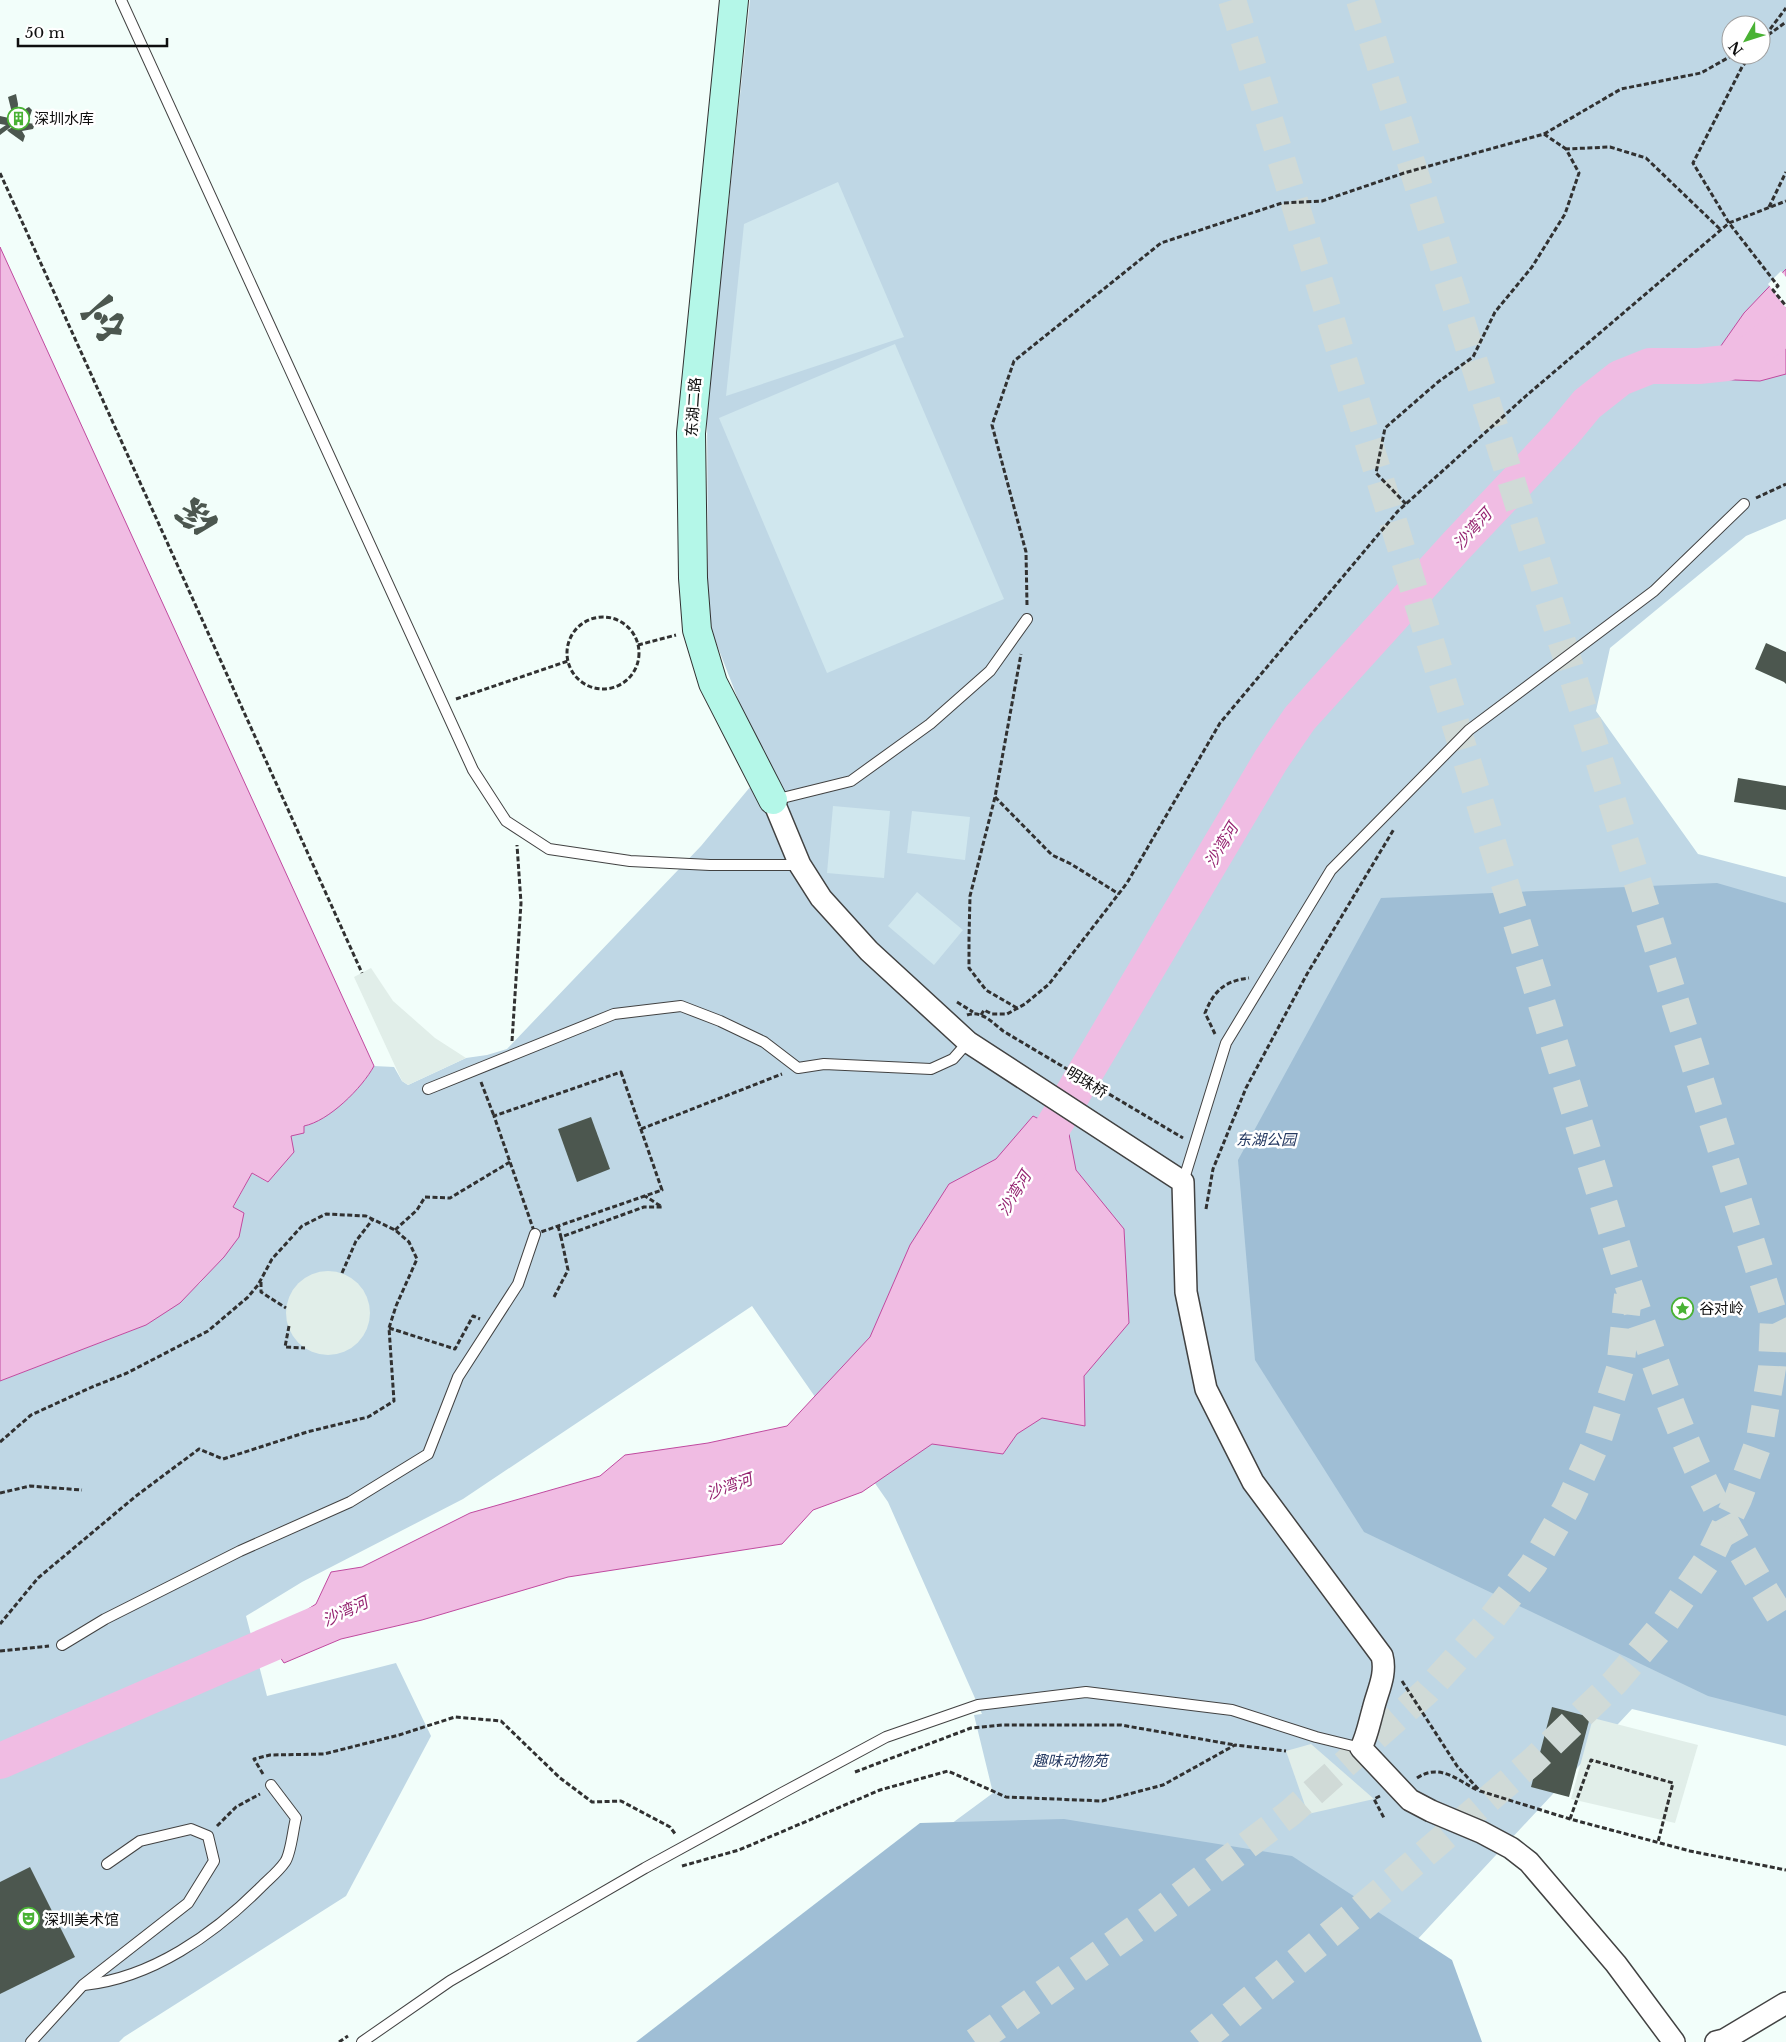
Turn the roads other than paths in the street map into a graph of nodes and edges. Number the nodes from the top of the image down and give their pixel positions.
1 (121, 0) edge
2 (734, 0) edge
3 (1744, 504) road end
4 (1027, 619) road end
5 (773, 800) junction
6 (800, 866) junction
7 (968, 1042) junction
8 (428, 1089) dead end
9 (1183, 1182) junction
10 (536, 1234) road end
11 (62, 1645) road end
12 (1360, 1748) junction
13 (271, 1785) road end
14 (106, 1864) dead end
15 (82, 1985) junction
16 (1786, 2003) edge
17 (1678, 2041) edge
18 (31, 2042) edge
19 (362, 2042) edge
20 (1716, 2042) edge

1 - 6 lane
2 - 5 street, 东湖二路
3 - 9 lane
4 - 5 lane
5 - 6 street, 明珠桥
6 - 7 street, 明珠桥
7 - 8 lane
7 - 9 street, 明珠桥
9 - 12 street
10 - 11 lane
12 - 17 street
12 - 19 lane
13 - 15 lane
14 - 15 lane
15 - 18 lane
16 - 20 street

